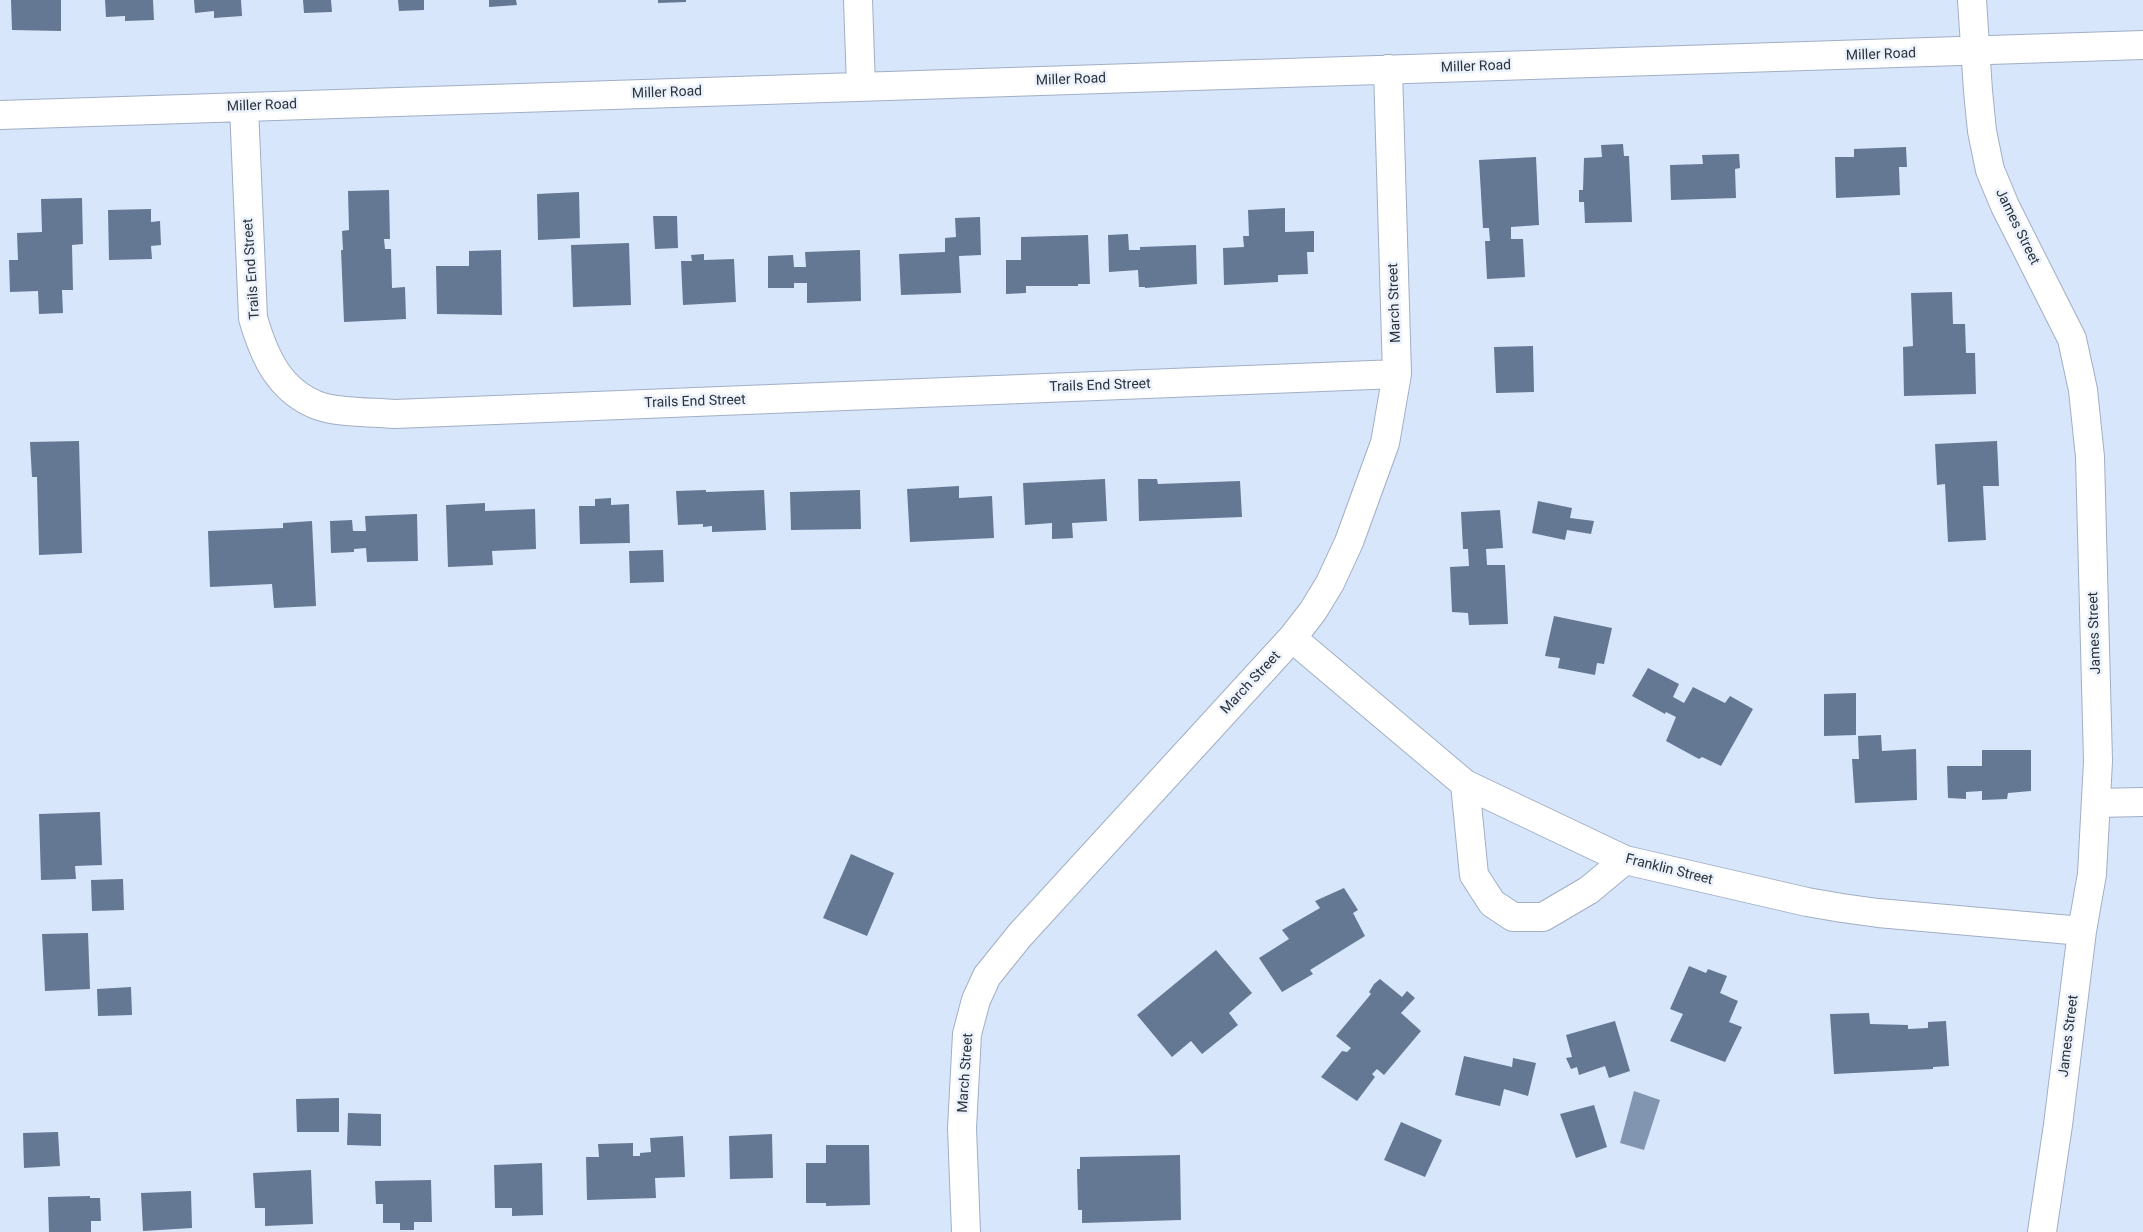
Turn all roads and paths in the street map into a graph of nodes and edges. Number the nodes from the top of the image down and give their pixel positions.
1 (858, 0) edge
2 (1972, 0) edge
3 (2143, 45) edge
4 (1974, 52) junction
5 (1388, 69) junction
6 (860, 86) junction
7 (244, 107) junction
8 (0, 115) edge
9 (1397, 374) junction
10 (1292, 638) junction
11 (1464, 784) junction
12 (2096, 802) junction
13 (2143, 802) edge
14 (1625, 860) junction
15 (2082, 931) junction
16 (966, 1232) edge
17 (2042, 1232) edge

1 - 6 street
2 - 4 street, James Street
3 - 4 street, Miller Road
4 - 5 street, Miller Road
4 - 12 street, James Street
5 - 6 street, Miller Road
5 - 9 street, March Street
6 - 7 street, Miller Road
7 - 8 street, Miller Road
7 - 9 street, Trails End Street
9 - 10 street, March Street
10 - 11 street, Franklin Street
10 - 16 street, March Street
11 - 14 street, Franklin Street
11 - 14 street
12 - 13 street
12 - 15 street, James Street
14 - 15 street, Franklin Street
15 - 17 street, James Street

